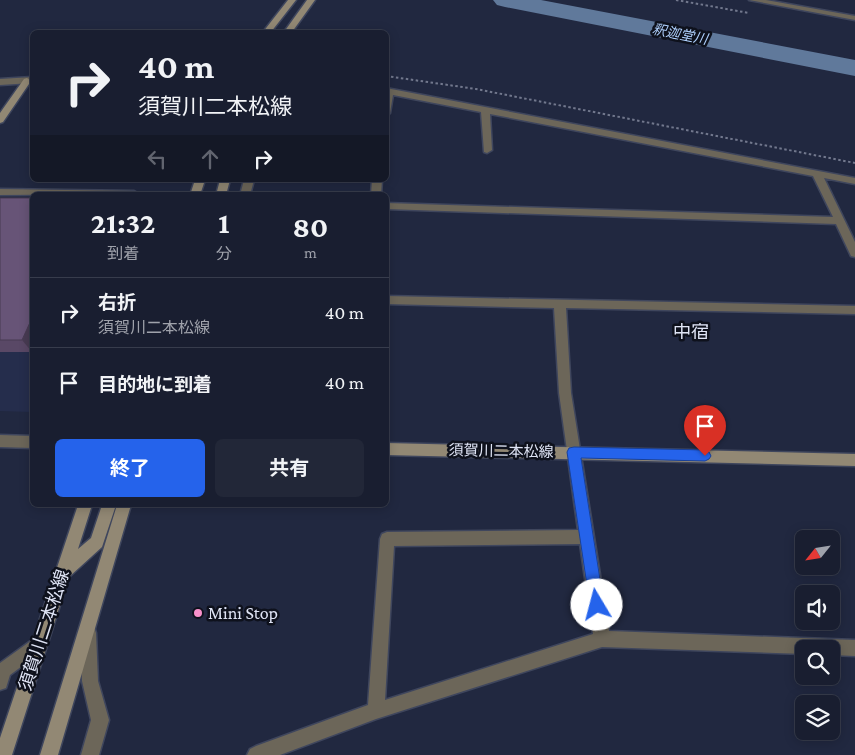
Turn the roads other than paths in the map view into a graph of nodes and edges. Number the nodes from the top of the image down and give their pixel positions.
1 (292, 0) edge
2 (311, 0) edge
3 (753, 0) edge
4 (770, 0) edge
5 (778, 5) junction
6 (855, 12) edge
7 (843, 16) junction
8 (855, 18) edge
9 (269, 30) edge
10 (289, 30) edge
11 (30, 81) edge
12 (0, 82) edge
13 (389, 91) edge
14 (485, 110) junction
15 (0, 120) edge
16 (487, 150) dead end
17 (817, 174) junction
18 (855, 181) edge
19 (0, 192) edge
20 (30, 192) edge
21 (389, 206) edge
22 (840, 221) junction
23 (855, 253) edge
24 (389, 300) edge
25 (560, 303) junction
26 (855, 310) edge
27 (0, 441) edge
28 (30, 442) edge
29 (389, 449) edge
30 (574, 452) junction
31 (855, 460) edge
32 (84, 507) edge
33 (108, 507) edge
34 (123, 507) edge
35 (587, 537) junction
36 (64, 572) junction
37 (87, 627) junction
38 (602, 639) junction
39 (39, 643) junction
40 (855, 648) edge
41 (0, 682) edge
42 (376, 711) junction
43 (51, 748) edge
44 (3, 755) edge
45 (90, 755) edge
46 (256, 755) edge

1 - 9 main road
2 - 10 main road
3 - 5 street
4 - 5 street
5 - 7 street
6 - 7 street
7 - 8 street
11 - 12 street
11 - 15 main road
13 - 14 street
14 - 16 street
14 - 17 street
17 - 18 street
17 - 22 street
19 - 20 street
21 - 22 street
22 - 23 street
24 - 25 street
25 - 26 street
25 - 30 street
27 - 28 street
29 - 30 main road, 須賀川二本松線
30 - 31 main road, 須賀川二本松線
30 - 35 street
32 - 36 main road, 須賀川二本松線
33 - 36 main road
34 - 37 main road
35 - 38 street
35 - 42 street
36 - 39 main road, 須賀川二本松線
37 - 43 main road
37 - 45 street
38 - 40 street
38 - 42 street
39 - 41 street
39 - 44 main road, 須賀川二本松線
42 - 46 street

